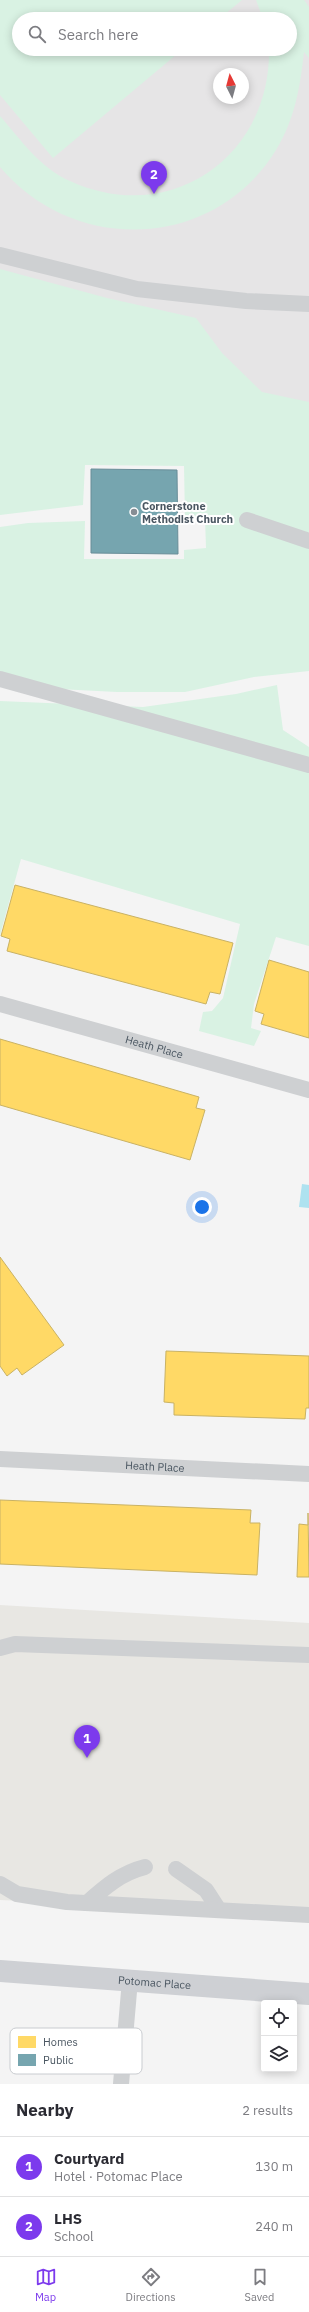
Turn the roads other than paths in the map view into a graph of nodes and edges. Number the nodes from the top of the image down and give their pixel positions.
1 (0, 255) edge
2 (309, 304) edge
3 (247, 520) dead end
4 (309, 541) edge
5 (0, 679) edge
6 (309, 765) edge
7 (0, 1004) edge
8 (309, 1090) edge
9 (0, 1459) edge
10 (309, 1474) edge
11 (0, 1648) edge
12 (309, 1655) edge
13 (145, 1867) dead end
14 (176, 1869) dead end
15 (0, 1884) edge
16 (87, 1903) junction
17 (219, 1910) junction
18 (309, 1915) edge
19 (0, 1971) edge
20 (130, 1980) junction
21 (309, 1994) edge
22 (126, 2028) edge
23 (122, 2074) edge
24 (121, 2084) edge

1 - 2 lane
3 - 4 lane
5 - 6 lane
7 - 8 lane, Heath Place
9 - 10 lane, Heath Place
11 - 12 lane
13 - 16 lane
14 - 17 lane
15 - 16 lane
16 - 17 lane
17 - 18 lane
19 - 20 street, Potomac Place
20 - 21 street, Potomac Place
20 - 22 lane
23 - 24 lane

